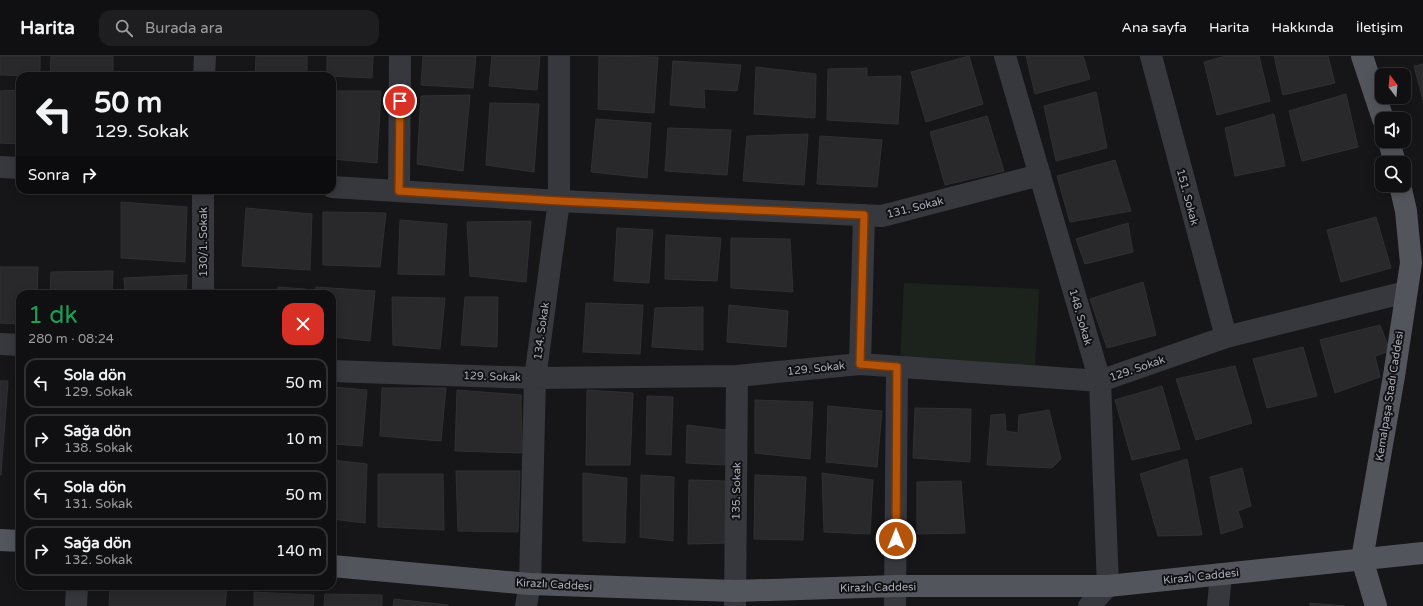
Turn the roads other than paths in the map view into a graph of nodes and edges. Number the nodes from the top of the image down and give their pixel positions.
1 (205, 56) edge
2 (400, 56) edge
3 (559, 56) edge
4 (1005, 56) edge
5 (1150, 56) edge
6 (1362, 56) edge
7 (204, 72) edge
8 (1381, 112) edge
9 (0, 167) edge
10 (16, 168) edge
11 (1040, 175) junction
12 (336, 187) edge
13 (399, 191) junction
14 (1402, 192) edge
15 (203, 194) edge
16 (559, 201) junction
17 (864, 215) junction
18 (1417, 262) edge
19 (203, 290) edge
20 (1406, 292) junction
21 (1226, 337) junction
22 (0, 344) edge
23 (16, 345) edge
24 (860, 364) junction
25 (897, 367) junction
26 (336, 371) edge
27 (737, 376) junction
28 (534, 378) junction
29 (1100, 380) junction
30 (0, 540) edge
31 (16, 541) edge
32 (1423, 554) edge
33 (1362, 559) junction
34 (336, 566) edge
35 (1221, 574) junction
36 (530, 584) junction
37 (1108, 586) junction
38 (77, 590) edge
39 (895, 596) edge
40 (735, 598) edge
41 (76, 606) edge
42 (526, 606) edge
43 (1089, 606) edge
44 (1218, 606) edge
45 (1376, 606) edge

1 - 7 street
2 - 13 street
3 - 16 street, 134. Sokak
4 - 11 street, 148. Sokak
5 - 21 street, 151. Sokak
6 - 8 main road
9 - 10 street
11 - 17 street, 131. Sokak
11 - 29 street, 148. Sokak
12 - 13 street, 131. Sokak
13 - 16 street, 131. Sokak
14 - 18 main road, Kemalpaşa Stadı Caddesi
15 - 19 street, 130/1. Sokak
16 - 17 street, 131. Sokak
16 - 28 street, 134. Sokak
17 - 24 street
18 - 20 main road, Kemalpaşa Stadı Caddesi
20 - 21 street, 129. Sokak
20 - 33 main road, Kemalpaşa Stadı Caddesi
21 - 29 street, 129. Sokak
22 - 23 street
24 - 25 street, 129. Sokak
24 - 27 street, 129. Sokak
25 - 29 street, 129. Sokak
25 - 39 street
26 - 28 street, 129. Sokak
27 - 28 street, 129. Sokak
27 - 40 street, 135. Sokak
28 - 36 street, 134. Sokak
29 - 37 street, 148. Sokak
30 - 31 main road
32 - 33 main road, Kirazlı Caddesi
33 - 35 main road, Kirazlı Caddesi
33 - 45 main road, Kemalpaşa Stadı Caddesi
34 - 36 main road, Kirazlı Caddesi
35 - 37 main road, Kirazlı Caddesi
35 - 44 street
36 - 40 main road, Kirazlı Caddesi
36 - 42 street, 134. Sokak
37 - 39 main road, Kirazlı Caddesi
37 - 43 street
38 - 41 street
39 - 40 main road, Kirazlı Caddesi

